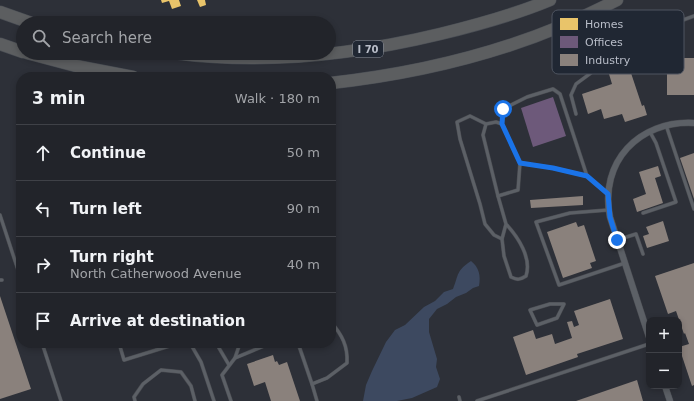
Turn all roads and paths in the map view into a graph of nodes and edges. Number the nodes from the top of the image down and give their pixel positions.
1 (550, 0) edge
2 (616, 0) edge
3 (595, 10) edge
4 (0, 12) edge
5 (694, 16) edge
6 (16, 18) edge
7 (684, 20) edge
8 (552, 30) edge
9 (0, 44) edge
10 (16, 50) edge
11 (336, 54) edge
12 (53, 60) edge
13 (107, 72) edge
14 (590, 74) edge
15 (336, 82) edge
16 (576, 114) dead end
17 (694, 123) edge
18 (486, 124) junction
19 (502, 124) junction
20 (665, 125) junction
21 (652, 130) junction
22 (520, 163) junction
23 (587, 176) junction
24 (608, 194) junction
25 (498, 196) junction
26 (694, 209) edge
27 (608, 210) junction
28 (643, 213) dead end
29 (0, 215) edge
30 (506, 224) junction
31 (502, 239) junction
32 (617, 240) junction
33 (643, 254) dead end
34 (625, 263) junction
35 (16, 264) edge
36 (564, 304) joint
37 (336, 328) edge
38 (646, 328) edge
39 (646, 345) edge
40 (44, 348) edge
41 (120, 348) edge
42 (164, 348) edge
43 (193, 348) edge
44 (219, 348) edge
45 (238, 348) edge
46 (259, 348) edge
47 (300, 348) edge
48 (235, 358) junction
49 (230, 365) junction
50 (312, 384) junction
51 (666, 389) edge
52 (61, 401) edge
53 (135, 401) edge
54 (195, 401) edge
55 (214, 401) edge
56 (231, 401) edge
57 (317, 401) edge
58 (476, 401) edge
59 (670, 401) edge

1 - 11 highway, I 70
2 - 3 highway
4 - 6 highway
5 - 7 lane
8 - 15 highway
9 - 10 highway
12 - 13 highway
14 - 16 lane
17 - 20 street
18 - 19 lane
18 - 25 lane
18 - 31 lane
19 - 22 lane
19 - 23 lane
20 - 21 street
20 - 26 lane
21 - 24 street
21 - 28 lane
22 - 23 lane
22 - 25 lane
23 - 24 lane
24 - 27 street
25 - 30 lane
27 - 32 street
27 - 34 lane
29 - 35 lane
30 - 31 lane
30 - 31 lane
32 - 33 lane
32 - 34 street
34 - 38 street
36 - 36 lane
37 - 50 lane
39 - 58 lane
40 - 52 lane
41 - 42 lane
43 - 55 lane
44 - 49 lane
45 - 48 lane
46 - 48 lane
47 - 50 lane
48 - 49 lane
49 - 56 lane
50 - 57 lane
51 - 59 street
53 - 54 lane

